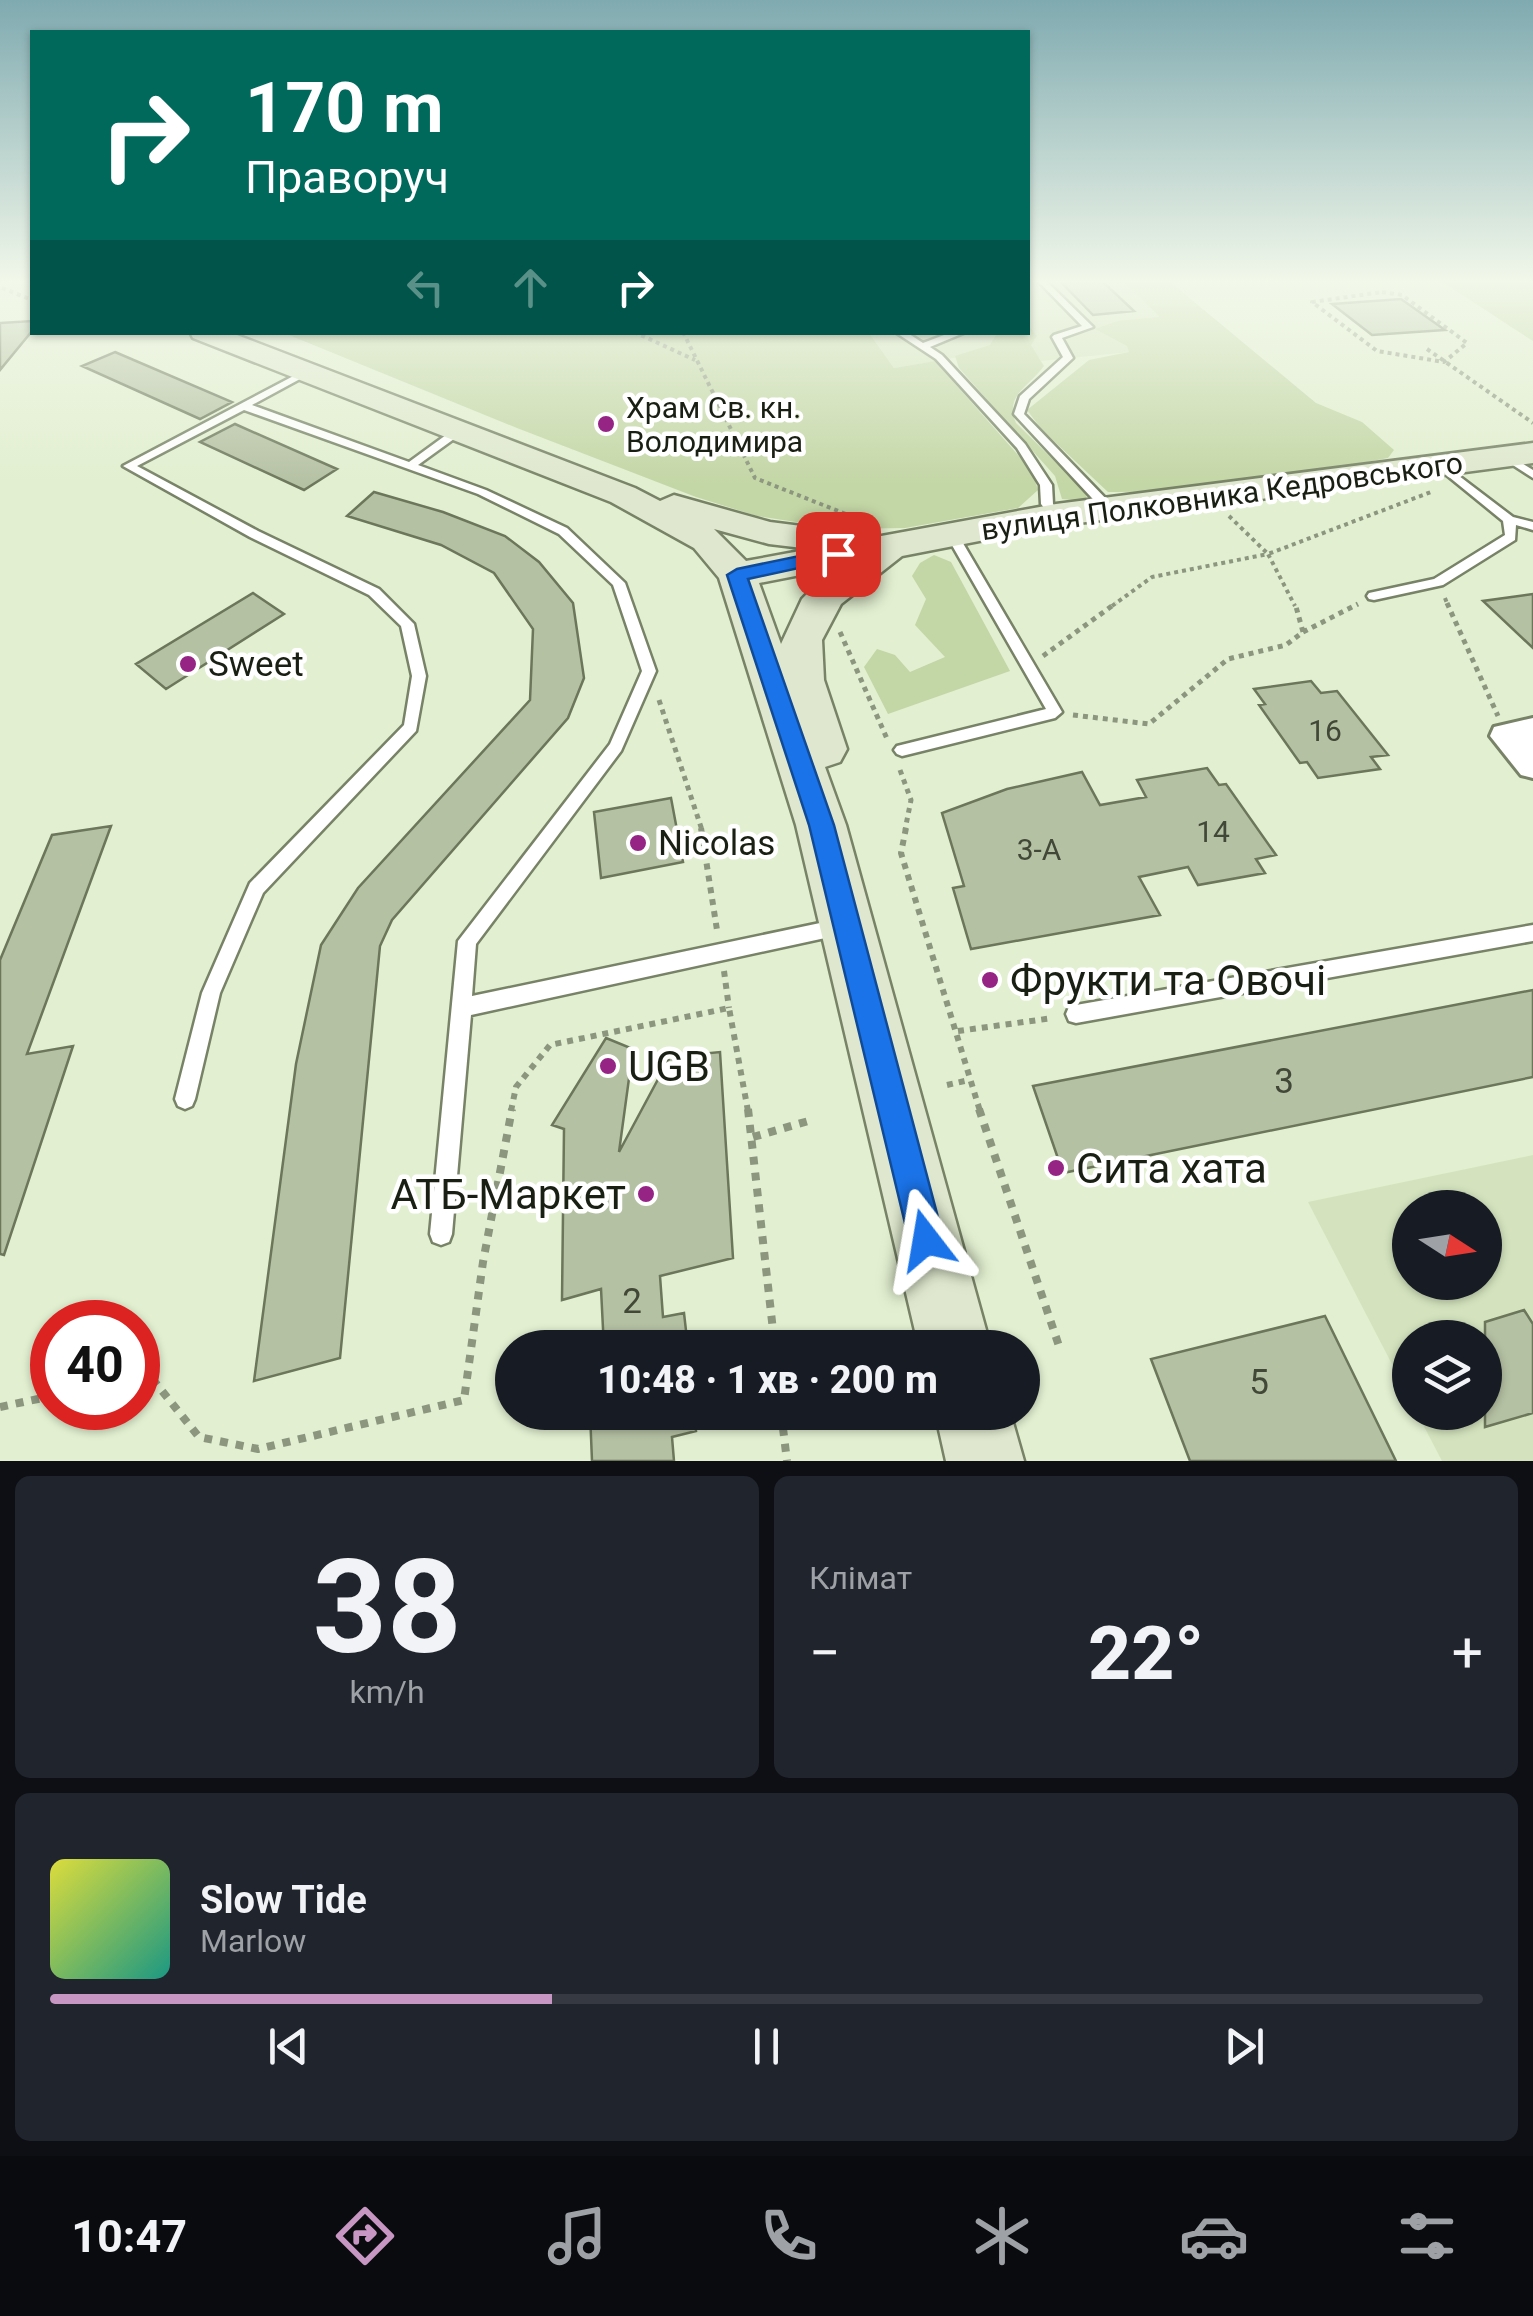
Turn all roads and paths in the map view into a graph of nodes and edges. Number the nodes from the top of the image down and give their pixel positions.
1 (246, 349) edge
2 (671, 349) edge
3 (691, 349) edge
4 (929, 349) edge
5 (1063, 349) edge
6 (1374, 349) edge
7 (1427, 349) dead end
8 (1459, 349) edge
9 (698, 362) junction
10 (1444, 362) junction
11 (306, 373) junction
12 (244, 406) junction
13 (1533, 423) edge
14 (461, 430) junction
15 (1525, 462) edge
16 (410, 466) junction
17 (1452, 473) junction
18 (1206, 493) junction
19 (623, 495) junction
20 (1108, 508) junction
21 (1056, 516) junction
22 (1509, 520) junction
23 (1533, 526) edge
24 (931, 536) junction
25 (1268, 554) junction
26 (737, 575) junction
27 (1438, 582) junction
28 (1374, 596) joint
29 (837, 626) dead end
30 (1303, 632) junction
31 (1028, 666) junction
32 (649, 671) junction
33 (1055, 712) junction
34 (1520, 733) edge
35 (898, 751) junction
36 (1533, 765) edge
37 (822, 825) junction
38 (848, 924) junction
39 (1533, 933) edge
40 (721, 954) junction
41 (462, 1008) junction
42 (730, 1008) junction
43 (1076, 1014) joint
44 (958, 1031) junction
45 (969, 1080) junction
46 (947, 1086) dead end
47 (185, 1099) dead end
48 (812, 1120) dead end
49 (753, 1137) junction
50 (441, 1234) dead end
51 (773, 1330) edge
52 (950, 1330) edge
53 (1060, 1348) dead end
54 (160, 1389) edge
55 (30, 1401) edge
56 (0, 1407) edge
57 (783, 1430) edge
58 (976, 1430) edge
59 (786, 1461) edge
60 (984, 1461) edge

1 - 11 street, вулиця Полковника Кедровського
2 - 9 path
3 - 9 path
4 - 21 lane
5 - 20 lane
6 - 10 path
7 - 10 path
8 - 10 path
9 - 24 path
10 - 13 path
11 - 12 lane
11 - 14 street, вулиця Полковника Кедровського
12 - 16 lane
12 - 47 lane
14 - 16 lane
14 - 19 street, вулиця Полковника Кедровського
15 - 17 street, вулиця Полковника Кедровського
16 - 32 lane
17 - 18 street, вулиця Полковника Кедровського
17 - 22 lane
17 - 25 path
18 - 20 street, вулиця Полковника Кедровського
18 - 25 path
19 - 24 street, вулиця Полковника Кедровського
19 - 26 street, вулиця Полковника Кедровського
20 - 21 street, вулиця Полковника Кедровського
21 - 24 street, вулиця Полковника Кедровського
22 - 23 lane
22 - 27 lane
24 - 26 street, вулиця Полковника Кедровського
24 - 31 lane
24 - 37 street, вулиця Полковника Кедровського
25 - 30 path
25 - 31 path
26 - 37 street
27 - 28 lane
27 - 34 path
28 - 30 path
29 - 35 path
30 - 33 path
31 - 33 lane
32 - 40 path
32 - 41 lane
33 - 35 lane
34 - 36 street
35 - 44 path
37 - 38 street
38 - 40 lane
38 - 52 street
39 - 43 lane
40 - 41 lane
40 - 42 path
41 - 50 lane
42 - 49 path
42 - 54 path
43 - 44 path
44 - 45 path
45 - 46 path
45 - 53 path
48 - 49 path
49 - 51 path
55 - 56 path
57 - 59 path
58 - 60 street

